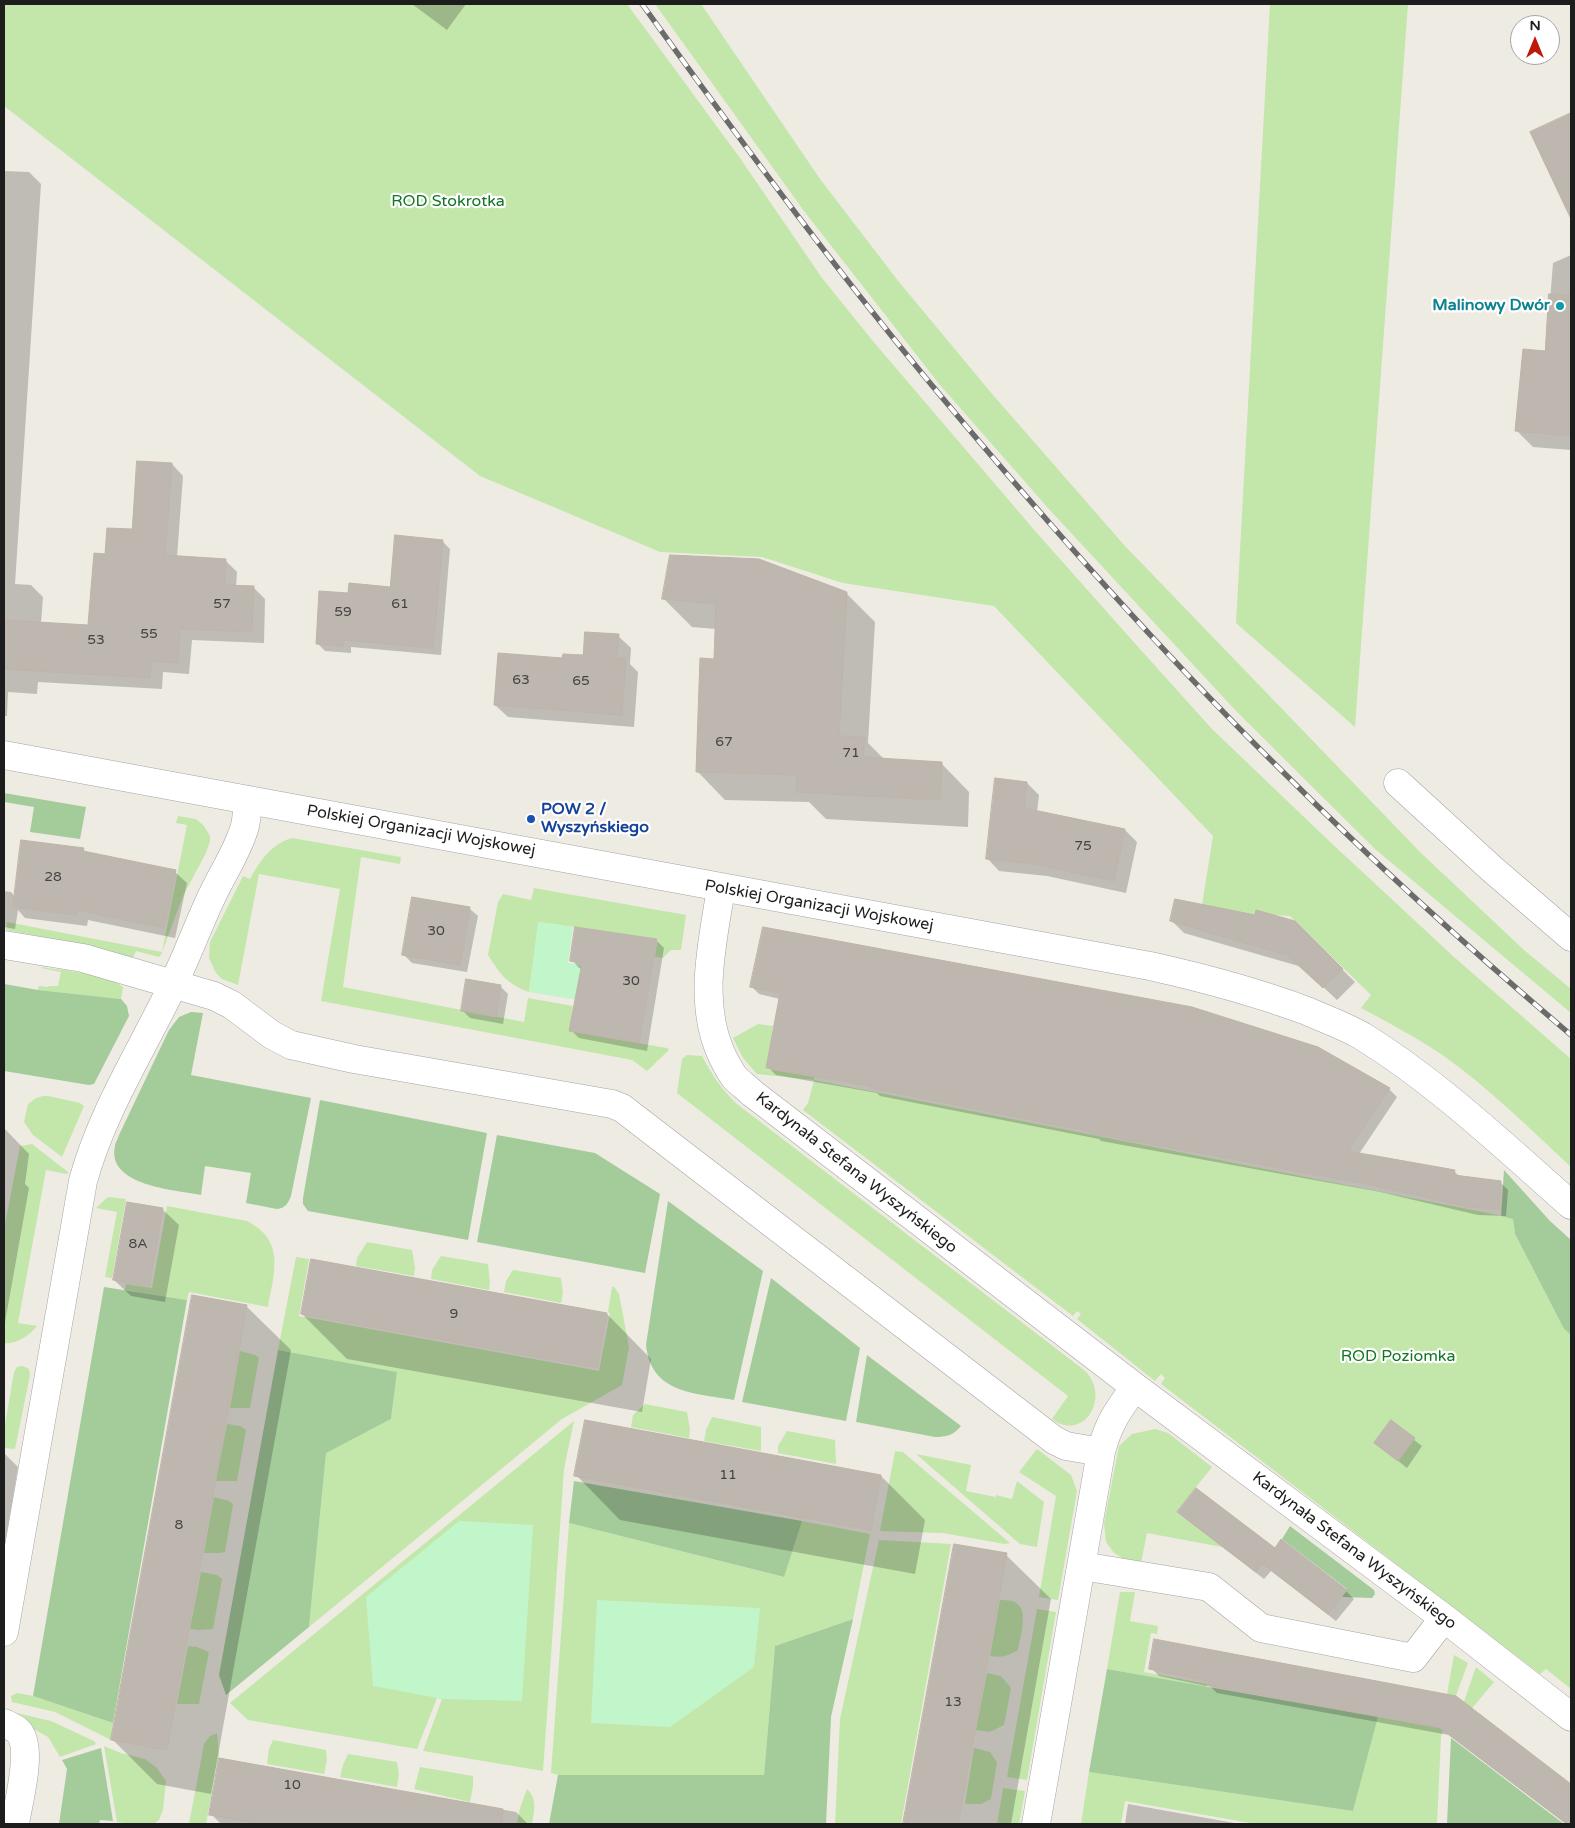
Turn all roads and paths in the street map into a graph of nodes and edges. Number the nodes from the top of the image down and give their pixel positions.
1 (4, 755) edge
2 (1398, 783) dead end
3 (248, 800) junction
4 (721, 888) junction
5 (1571, 937) edge
6 (4, 945) edge
7 (174, 985) junction
8 (1571, 1205) edge
9 (1135, 1387) junction
10 (1101, 1452) junction
11 (1082, 1566) junction
12 (1444, 1618) junction
13 (4, 1632) edge
14 (1571, 1717) edge
15 (4, 1723) edge
16 (15, 1824) edge
17 (1036, 1824) edge

1 - 3 street, Polskiej Organizacji Wojskowej
2 - 5 street
3 - 4 street, Polskiej Organizacji Wojskowej
3 - 7 street
4 - 8 street, Polskiej Organizacji Wojskowej
4 - 9 street, Kardynała Stefana Wyszyńskiego
6 - 7 street
7 - 10 street
7 - 13 street
9 - 10 street
9 - 12 street, Kardynała Stefana Wyszyńskiego
10 - 11 street
11 - 12 street
11 - 17 street
12 - 14 street, Kardynała Stefana Wyszyńskiego
15 - 16 street

